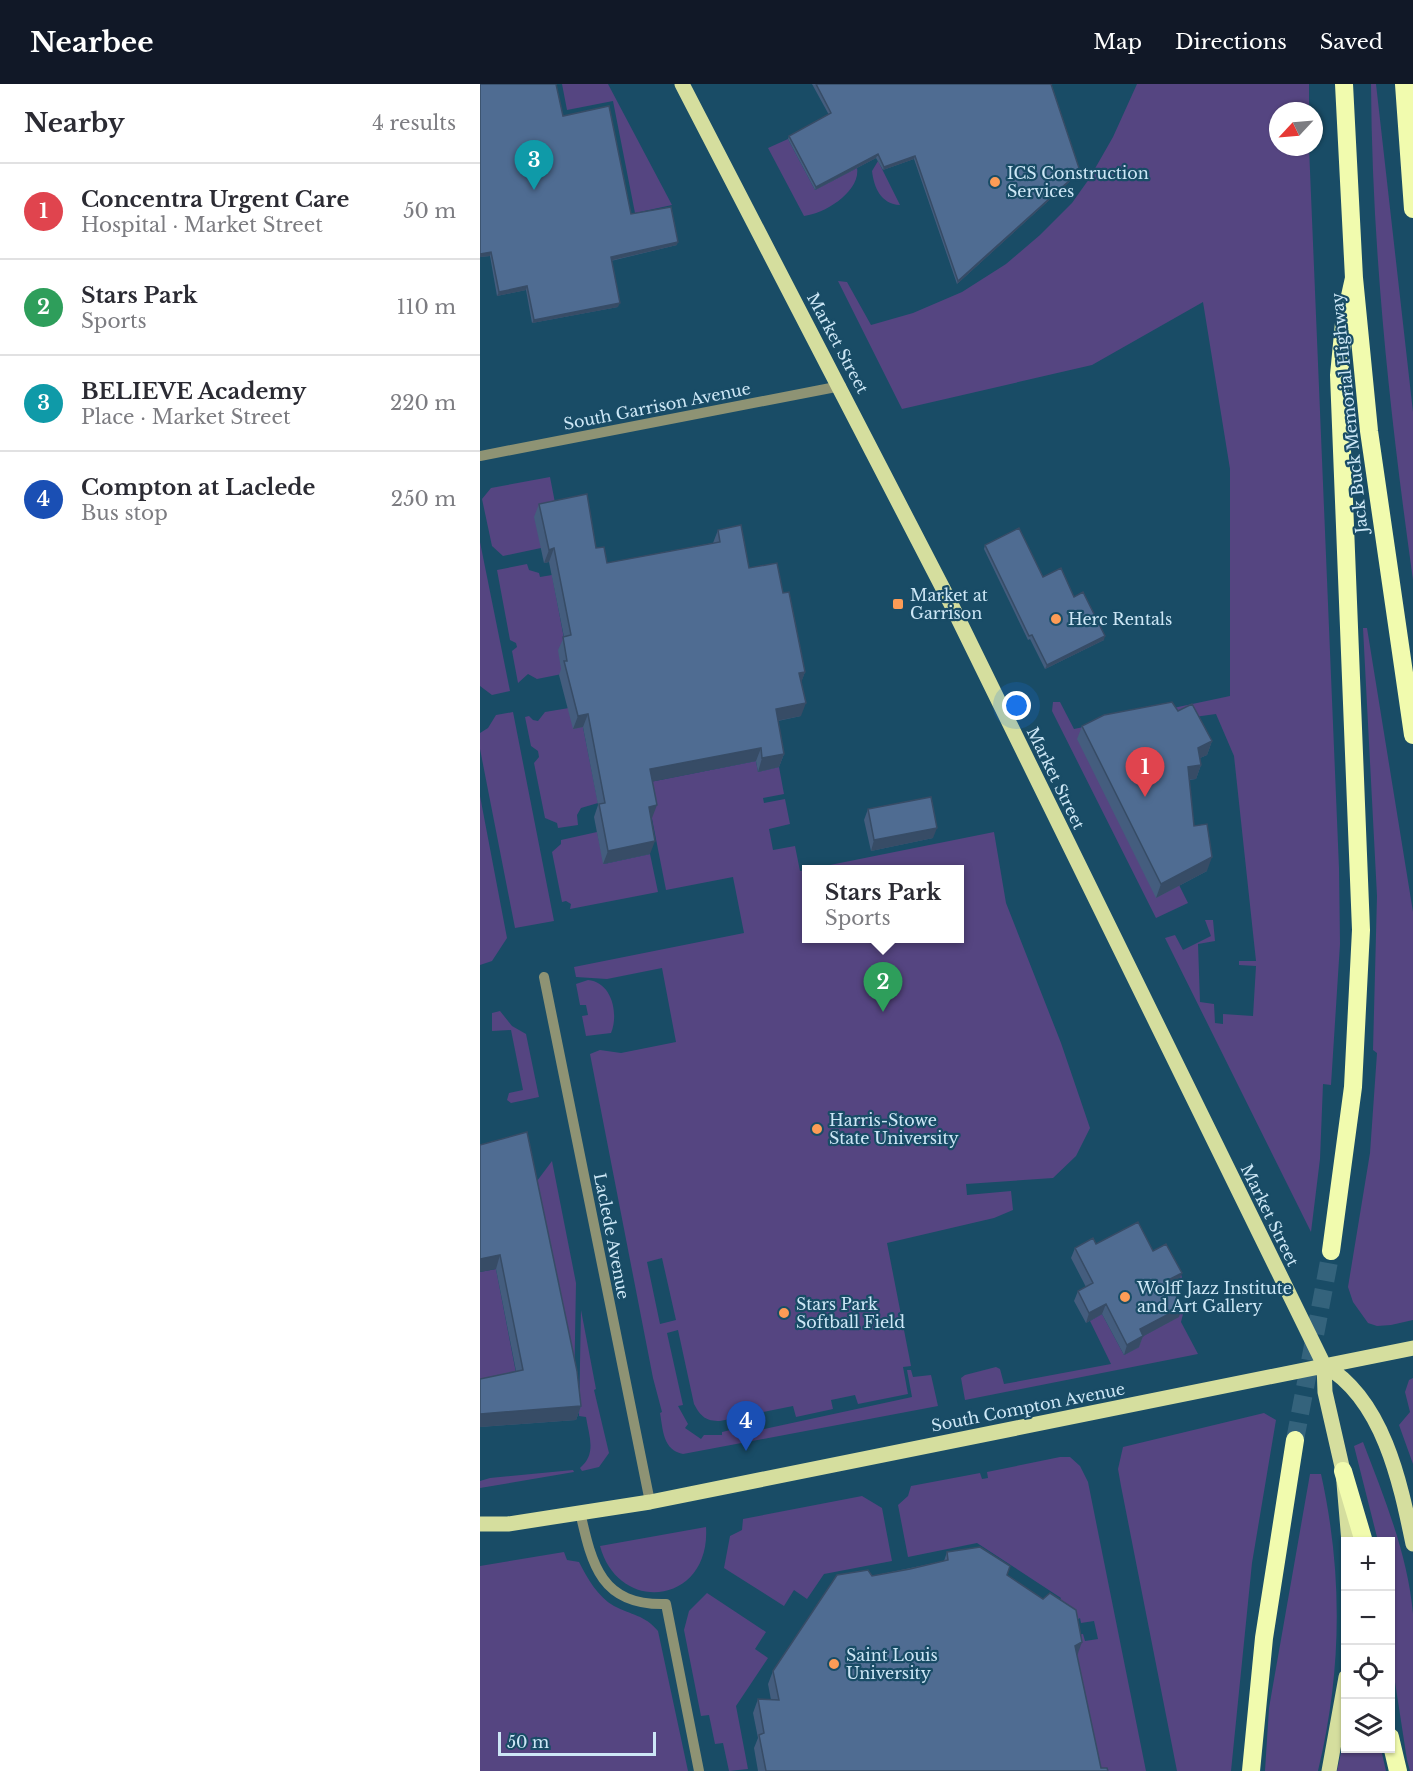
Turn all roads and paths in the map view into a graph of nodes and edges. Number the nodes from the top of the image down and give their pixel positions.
1 (682, 84) edge
2 (1344, 84) edge
3 (1404, 84) edge
4 (1413, 209) edge
5 (1354, 278) junction
6 (841, 386) junction
7 (480, 456) edge
8 (1413, 735) edge
9 (544, 976) dead end
10 (1331, 1251) tunnel mouth
11 (1413, 1348) edge
12 (1324, 1365) junction
13 (1295, 1440) tunnel mouth
14 (1394, 1464) junction
15 (1343, 1471) junction
16 (650, 1502) junction
17 (1413, 1503) edge
18 (580, 1512) junction
19 (480, 1524) edge
20 (1349, 1537) edge
21 (1363, 1537) edge
22 (1413, 1544) edge
23 (1342, 1699) edge
24 (1394, 1753) edge
25 (699, 1771) edge
26 (1251, 1771) edge
27 (1329, 1771) edge
28 (1398, 1771) edge

1 - 6 main road, Market Street
2 - 5 highway, Jack Buck Memorial Highway
3 - 4 highway
5 - 8 highway, Jack Buck Memorial Highway
5 - 10 highway
6 - 7 street, South Garrison Avenue
6 - 12 main road, Market Street
9 - 16 street, Laclede Avenue
11 - 12 main road, South Compton Avenue
12 - 14 main road, Market Street
12 - 15 main road, Market Street
12 - 16 main road, South Compton Avenue
13 - 26 highway
14 - 17 main road
14 - 22 main road, Market Street
15 - 20 main road, Market Street
15 - 21 highway
16 - 18 main road, South Compton Avenue
18 - 19 main road, South Compton Avenue
18 - 25 street
23 - 27 main road
24 - 28 highway

